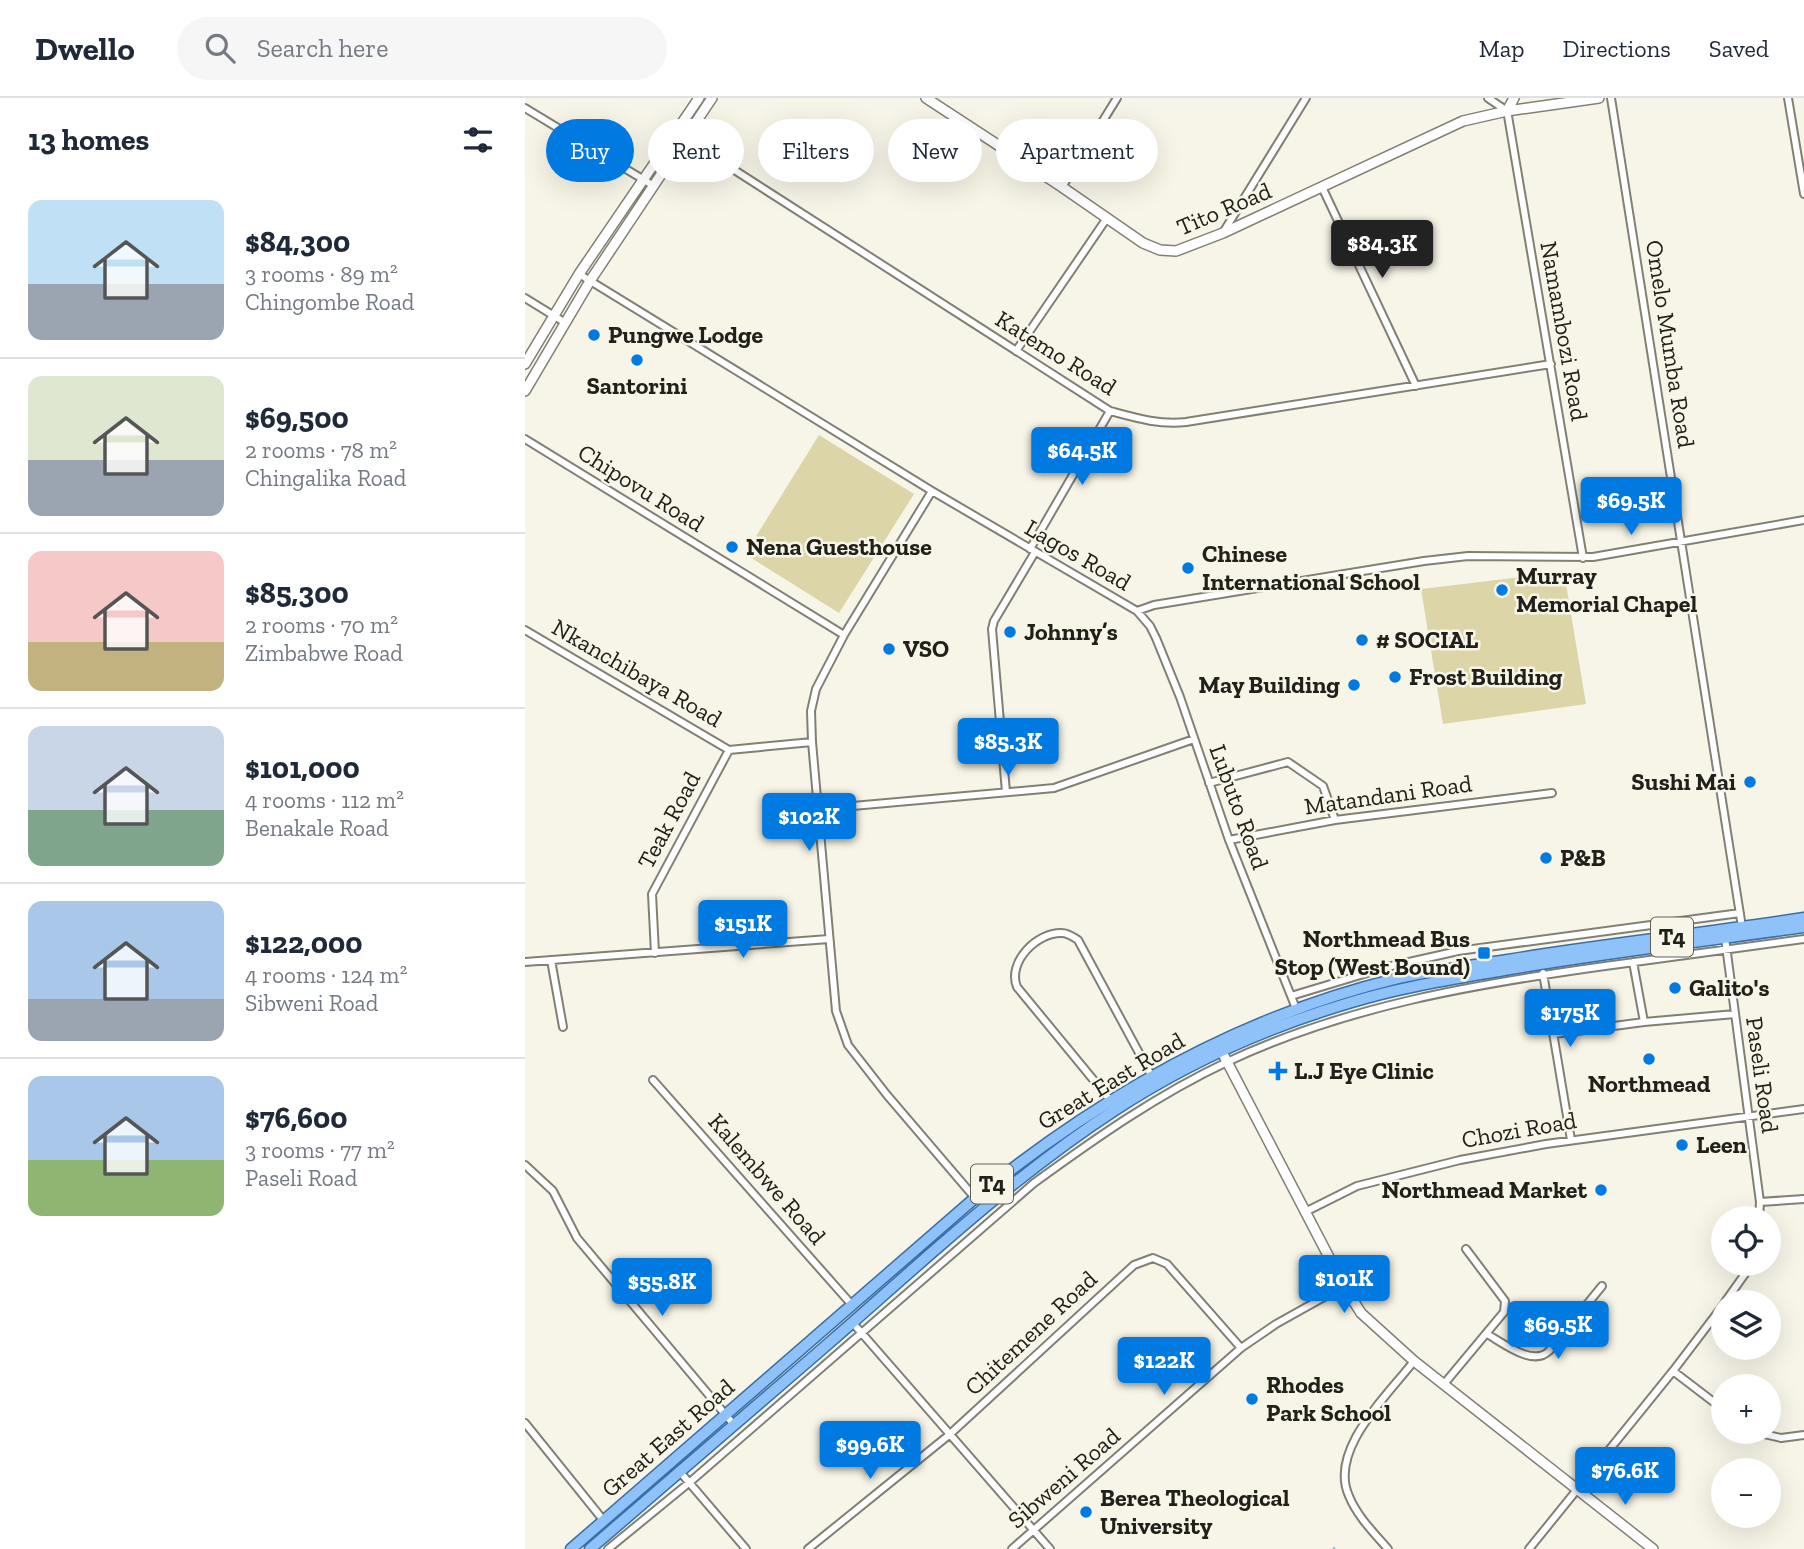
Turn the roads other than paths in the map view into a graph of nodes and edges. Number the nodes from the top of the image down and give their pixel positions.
1 (699, 98) edge
2 (712, 98) edge
3 (926, 98) edge
4 (1306, 98) edge
5 (1487, 98) edge
6 (1514, 98) edge
7 (1599, 98) edge
8 (1611, 98) edge
9 (1788, 98) edge
10 (1113, 99) edge
11 (525, 108) edge
12 (1507, 111) junction
13 (684, 119) edge
14 (698, 119) edge
15 (648, 173) edge
16 (744, 176) edge
17 (644, 179) junction
18 (657, 182) edge
19 (654, 186) junction
20 (1062, 187) junction
21 (1322, 187) junction
22 (1804, 194) edge
23 (1107, 218) junction
24 (1223, 233) junction
25 (579, 274) junction
26 (590, 281) junction
27 (525, 298) edge
28 (553, 315) junction
29 (564, 322) junction
30 (1016, 351) junction
31 (525, 363) edge
32 (1551, 364) junction
33 (1416, 386) junction
34 (525, 391) edge
35 (1111, 411) junction
36 (525, 439) edge
37 (933, 491) junction
38 (1804, 520) edge
39 (1682, 542) junction
40 (1033, 551) junction
41 (1583, 558) junction
42 (1137, 611) junction
43 (525, 630) edge
44 (844, 635) junction
45 (1194, 739) junction
46 (812, 742) junction
47 (729, 750) junction
48 (1209, 783) junction
49 (1006, 792) junction
50 (1552, 793) dead end
51 (819, 809) junction
52 (1335, 820) junction
53 (1229, 840) junction
54 (1740, 913) junction
55 (1804, 918) edge
56 (1742, 927) junction
57 (1804, 927) edge
58 (829, 939) junction
59 (1804, 939) edge
60 (1726, 944) junction
61 (1651, 948) junction
62 (655, 953) junction
63 (551, 960) junction
64 (1653, 960) junction
65 (525, 962) edge
66 (1633, 962) junction
67 (1541, 964) junction
68 (1291, 996) junction
69 (1299, 1014) junction
70 (1735, 1014) junction
71 (1644, 1022) junction
72 (563, 1027) dead end
73 (1554, 1034) junction
74 (1222, 1052) junction
75 (1227, 1062) junction
76 (1151, 1075) junction
77 (653, 1080) dead end
78 (1110, 1100) junction
79 (1804, 1109) edge
80 (1749, 1117) junction
81 (1571, 1140) junction
82 (525, 1166) edge
83 (975, 1198) junction
84 (1804, 1199) edge
85 (1760, 1202) junction
86 (1760, 1206) edge
87 (1305, 1212) junction
88 (1465, 1249) dead end
89 (1344, 1286) junction
90 (1602, 1286) dead end
91 (852, 1305) junction
92 (1711, 1321) edge
93 (852, 1322) junction
94 (861, 1332) junction
95 (1487, 1334) junction
96 (1241, 1348) junction
97 (1414, 1361) junction
98 (1673, 1371) junction
99 (1444, 1384) junction
100 (1711, 1400) edge
101 (726, 1416) junction
102 (525, 1423) edge
103 (735, 1426) junction
104 (949, 1435) junction
105 (1804, 1435) edge
106 (1781, 1438) edge
107 (681, 1472) junction
108 (689, 1482) junction
109 (1577, 1488) junction
110 (604, 1521) junction
111 (1035, 1530) junction
112 (571, 1549) edge
113 (590, 1549) edge
114 (608, 1549) edge
115 (746, 1549) edge
116 (808, 1549) edge
117 (1012, 1549) edge
118 (1050, 1549) edge
119 (1388, 1549) edge
120 (1529, 1549) edge
121 (1653, 1549) edge

1 - 13 main road
2 - 14 main road
3 - 20 main road, Tito Road
4 - 24 street
5 - 12 street
6 - 12 main road
7 - 12 main road, Tito Road
8 - 39 street, Omelo Mumba Road
9 - 22 street
10 - 20 street
11 - 17 street
12 - 21 main road, Tito Road
12 - 32 street, Namambozi Road
15 - 17 main road
16 - 30 street, Katemo Road
17 - 19 street
17 - 25 main road
18 - 19 main road
19 - 26 main road
20 - 23 main road, Tito Road
21 - 24 main road, Tito Road
21 - 33 street
23 - 24 main road, Tito Road
23 - 30 street
25 - 26 street, Lagos Road
25 - 28 main road
26 - 29 main road
26 - 37 street, Lagos Road
27 - 28 street
28 - 29 street
28 - 31 main road
29 - 34 main road
30 - 35 street, Katemo Road
32 - 33 street, Katemo Road
32 - 41 street, Namambozi Road
33 - 35 street, Katemo Road
35 - 40 street
36 - 44 street, Chipovu Road
37 - 40 street, Lagos Road
37 - 44 street
38 - 39 street, Lagos Road
39 - 41 street, Lagos Road
39 - 54 street, Omelo Mumba Road
40 - 42 street, Lagos Road
40 - 49 street
41 - 42 street, Lagos Road
42 - 45 street, Lubuto Road
43 - 47 street, Nkanchibaya Road
44 - 46 street
45 - 48 street, Lubuto Road
45 - 49 street
46 - 47 street, Nkanchibaya Road
46 - 51 street
47 - 62 street, Teak Road
48 - 52 street
48 - 53 street, Lubuto Road
49 - 51 street
50 - 52 street, Matandani Road
51 - 58 street
52 - 53 street, Matandani Road
53 - 68 street, Lubuto Road
54 - 56 street, Omelo Mumba Road
54 - 68 street
55 - 56 main road, Great East Road / T4
56 - 67 main road, Great East Road / T4
57 - 60 main road, Great East Road / T4
58 - 62 street
58 - 83 street
59 - 60 street
60 - 61 main road, Great East Road / T4
60 - 64 street
60 - 70 street, Paseli Road
61 - 64 street
61 - 67 main road, Great East Road / T4
62 - 63 street
63 - 65 street
63 - 72 street
64 - 66 street
66 - 67 street
66 - 71 street
67 - 69 main road, Great East Road / T4
67 - 73 street
67 - 75 street
68 - 69 street, Lubuto Road
69 - 74 main road, Great East Road / T4
69 - 76 main road, Great East Road / T4
70 - 71 street
70 - 80 street, Paseli Road
71 - 73 street
73 - 81 street
74 - 75 main road
74 - 93 main road, Great East Road / T4
75 - 87 main road
75 - 94 street
76 - 78 main road, Great East Road / T4
76 - 78 street
77 - 91 street, Kalembwe Road
78 - 83 main road, Great East Road / T4
79 - 80 street, Chozi Road
80 - 81 street, Chozi Road
80 - 85 street, Paseli Road
81 - 87 street, Chozi Road
82 - 101 street
83 - 91 main road, Great East Road / T4
84 - 85 street
85 - 86 street, Paseli Road
87 - 89 main road
88 - 95 street
89 - 96 street, Sibweni Road
89 - 97 main road
90 - 95 street
91 - 101 main road, Great East Road / T4
92 - 98 street
93 - 94 street
93 - 103 main road, Great East Road / T4
94 - 104 street
94 - 108 street
95 - 99 street
96 - 104 street, Chitemene Road
96 - 111 street, Sibweni Road
97 - 99 main road
97 - 119 street
98 - 100 street
98 - 109 street
99 - 109 main road
101 - 103 street
101 - 110 main road, Great East Road / T4
102 - 110 street
103 - 107 main road, Great East Road / T4
104 - 111 street
104 - 116 street, Chitemene Road
105 - 106 street
107 - 108 street
107 - 113 main road, Great East Road / T4
108 - 114 street
108 - 115 street
109 - 120 street
109 - 121 main road
110 - 112 main road, Great East Road / T4
111 - 117 street, Sibweni Road
111 - 118 street

